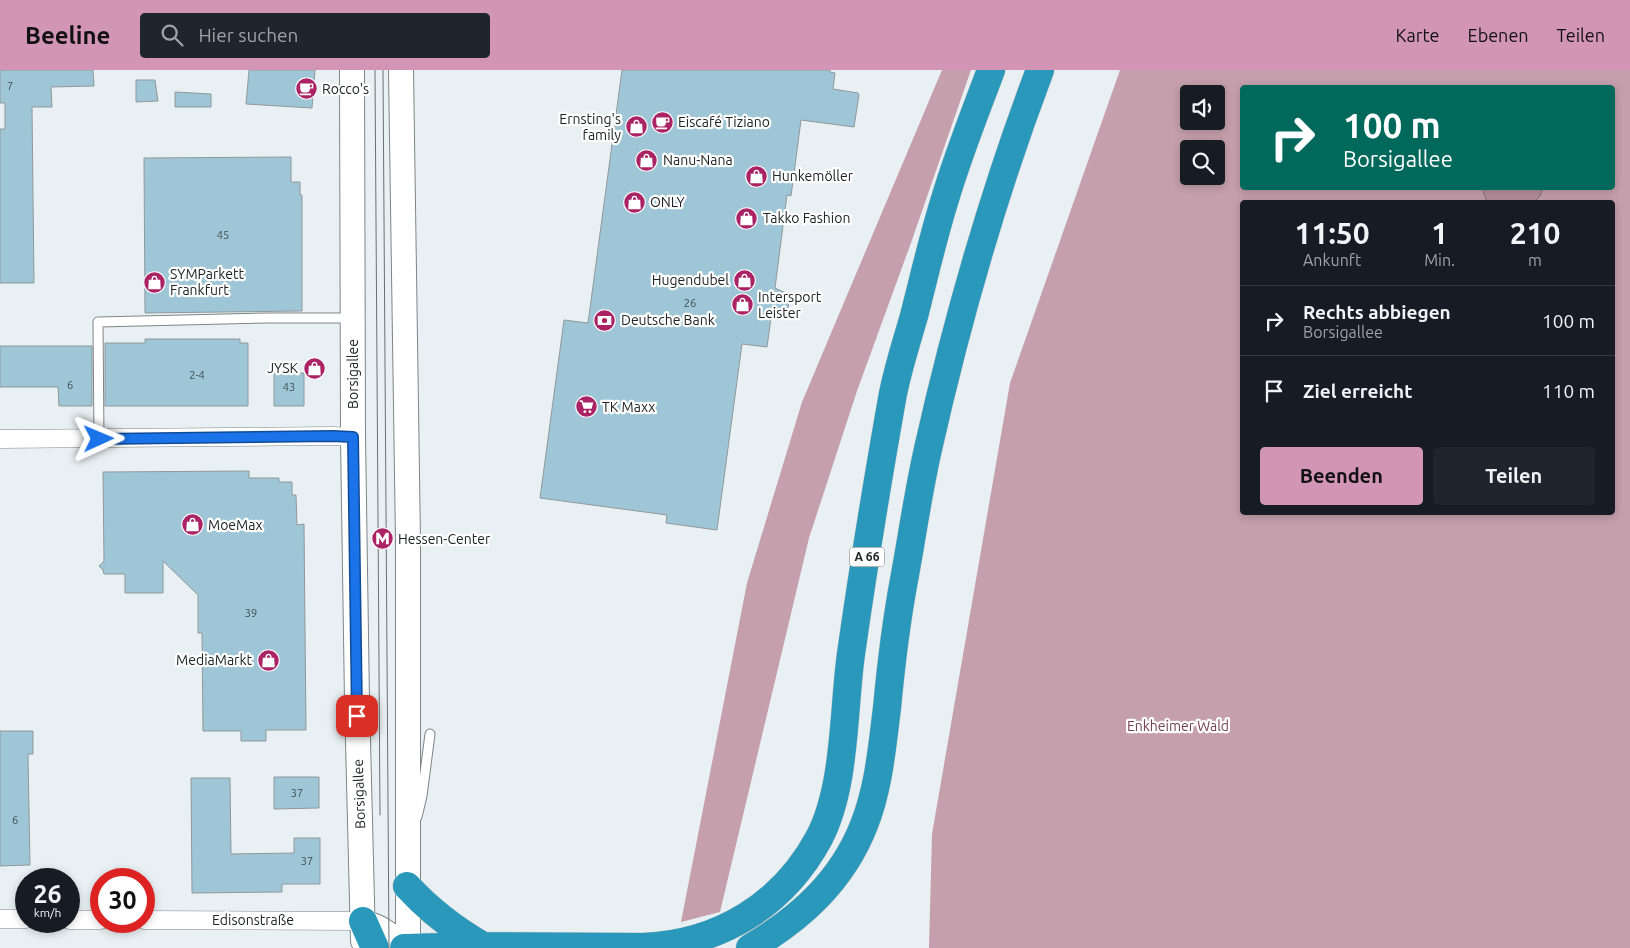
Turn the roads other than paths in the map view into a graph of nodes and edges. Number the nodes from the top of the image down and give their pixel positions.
1 (352, 70) edge
2 (401, 70) edge
3 (991, 70) edge
4 (1040, 70) edge
5 (354, 318) junction
6 (353, 437) junction
7 (0, 439) edge
8 (99, 439) junction
9 (430, 734) dead end
10 (408, 843) junction
11 (407, 886) junction
12 (0, 919) edge
13 (15, 920) edge
14 (155, 920) edge
15 (363, 921) junction
16 (483, 946) junction
17 (363, 948) edge
18 (375, 948) edge
19 (406, 948) edge
20 (750, 948) edge

1 - 5 main road, Borsigallee
2 - 10 main road
3 - 16 highway, A 66
4 - 20 highway
5 - 6 main road, Borsigallee
5 - 8 lane
6 - 8 street
6 - 15 main road, Borsigallee
7 - 8 street
9 - 10 lane
10 - 11 main road
11 - 16 highway
11 - 19 main road
12 - 13 street
14 - 15 street, Edisonstraße
15 - 17 main road, Borsigallee
15 - 18 highway
15 - 19 main road
16 - 19 highway, A 66

